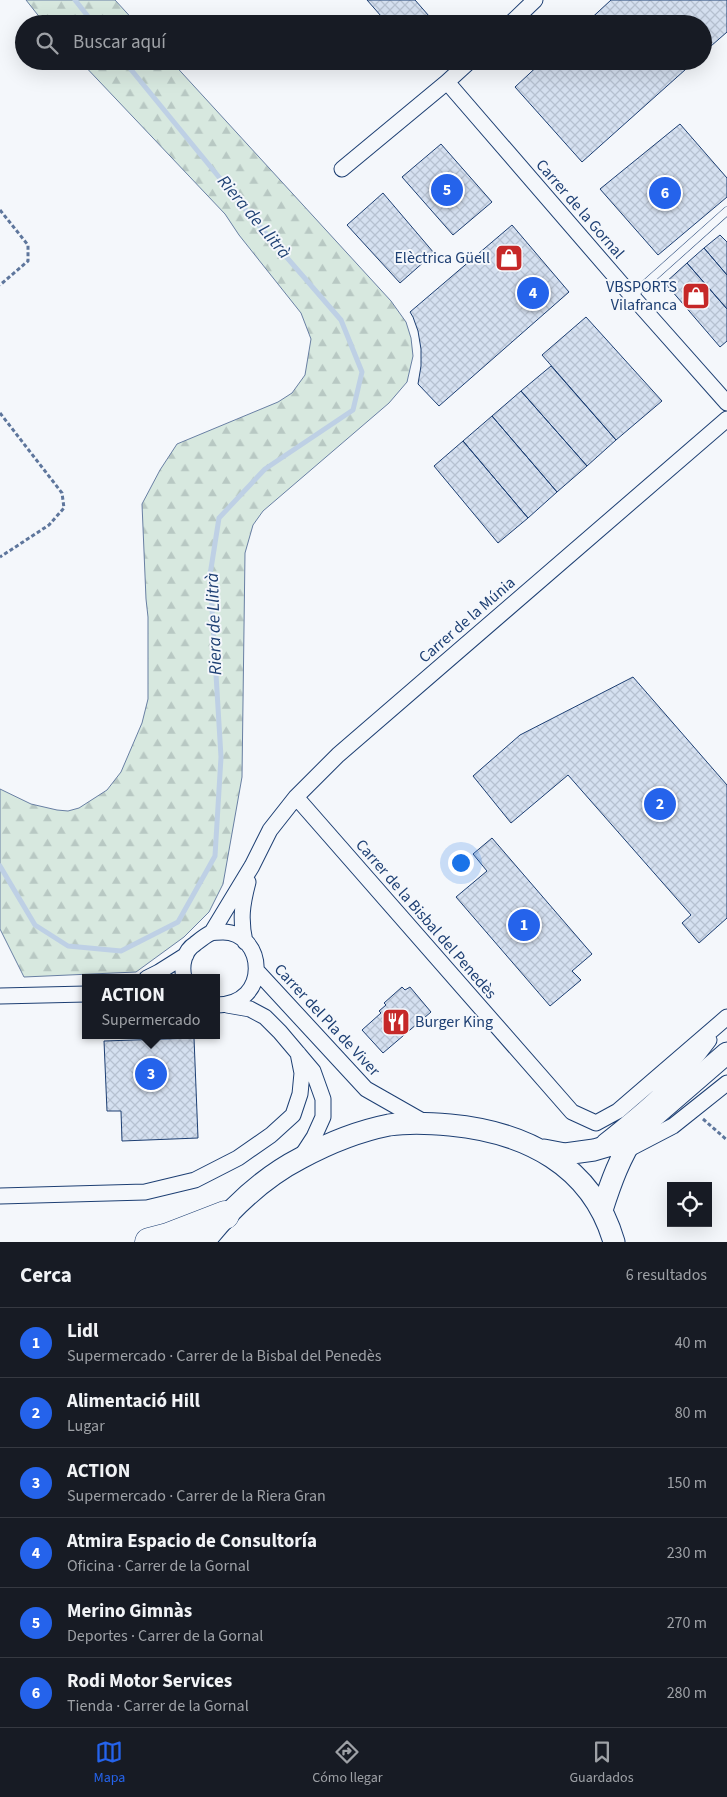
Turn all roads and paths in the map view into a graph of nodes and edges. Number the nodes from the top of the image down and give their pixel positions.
1 (535, 0) edge
2 (519, 15) edge
3 (461, 70) edge
4 (448, 82) junction
5 (342, 169) dead end
6 (0, 210) edge
7 (727, 212) edge
8 (0, 285) edge
9 (632, 296) junction
10 (727, 403) edge
11 (0, 413) edge
12 (727, 418) edge
13 (0, 557) edge
14 (296, 797) junction
15 (252, 866) junction
16 (212, 932) junction
17 (245, 942) junction
18 (186, 955) junction
19 (257, 971) junction
20 (155, 974) edge
21 (184, 974) edge
22 (82, 994) edge
23 (0, 996) edge
24 (222, 1005) edge
25 (725, 1019) edge
26 (298, 1053) junction
27 (727, 1053) edge
28 (727, 1083) edge
29 (700, 1117) dead end
30 (425, 1123) junction
31 (638, 1130) junction
32 (727, 1140) edge
33 (541, 1150) junction
34 (594, 1150) junction
35 (624, 1151) junction
36 (300, 1158) junction
37 (0, 1196) edge
38 (602, 1210) junction
39 (226, 1216) junction
40 (149, 1242) edge
41 (204, 1242) edge
42 (614, 1242) edge

1 - 2 street
3 - 4 street
4 - 5 street
4 - 9 street, Carrer de la Gornal
6 - 8 path
7 - 9 lane
9 - 10 street, Carrer de la Gornal
11 - 13 path
12 - 14 street, Carrer de la Múnia
14 - 15 street, Carrer de la Múnia
14 - 25 street, Carrer de la Bisbal del Penedès
15 - 16 street, Carrer de la Múnia
15 - 17 street, Carrer de la Múnia
16 - 17 street
16 - 18 street
17 - 19 street, Carrer de la Múnia
18 - 20 street
18 - 21 street
19 - 24 street
19 - 30 street, Carrer del Pla de Viver
22 - 23 street
24 - 26 street
25 - 34 street
26 - 36 street
26 - 37 street
27 - 31 street
28 - 35 street
29 - 32 path
30 - 33 street
30 - 36 street
31 - 34 street
31 - 35 street
33 - 34 street
33 - 38 street
35 - 38 street
36 - 39 street
38 - 42 street
39 - 40 highway
39 - 41 street

